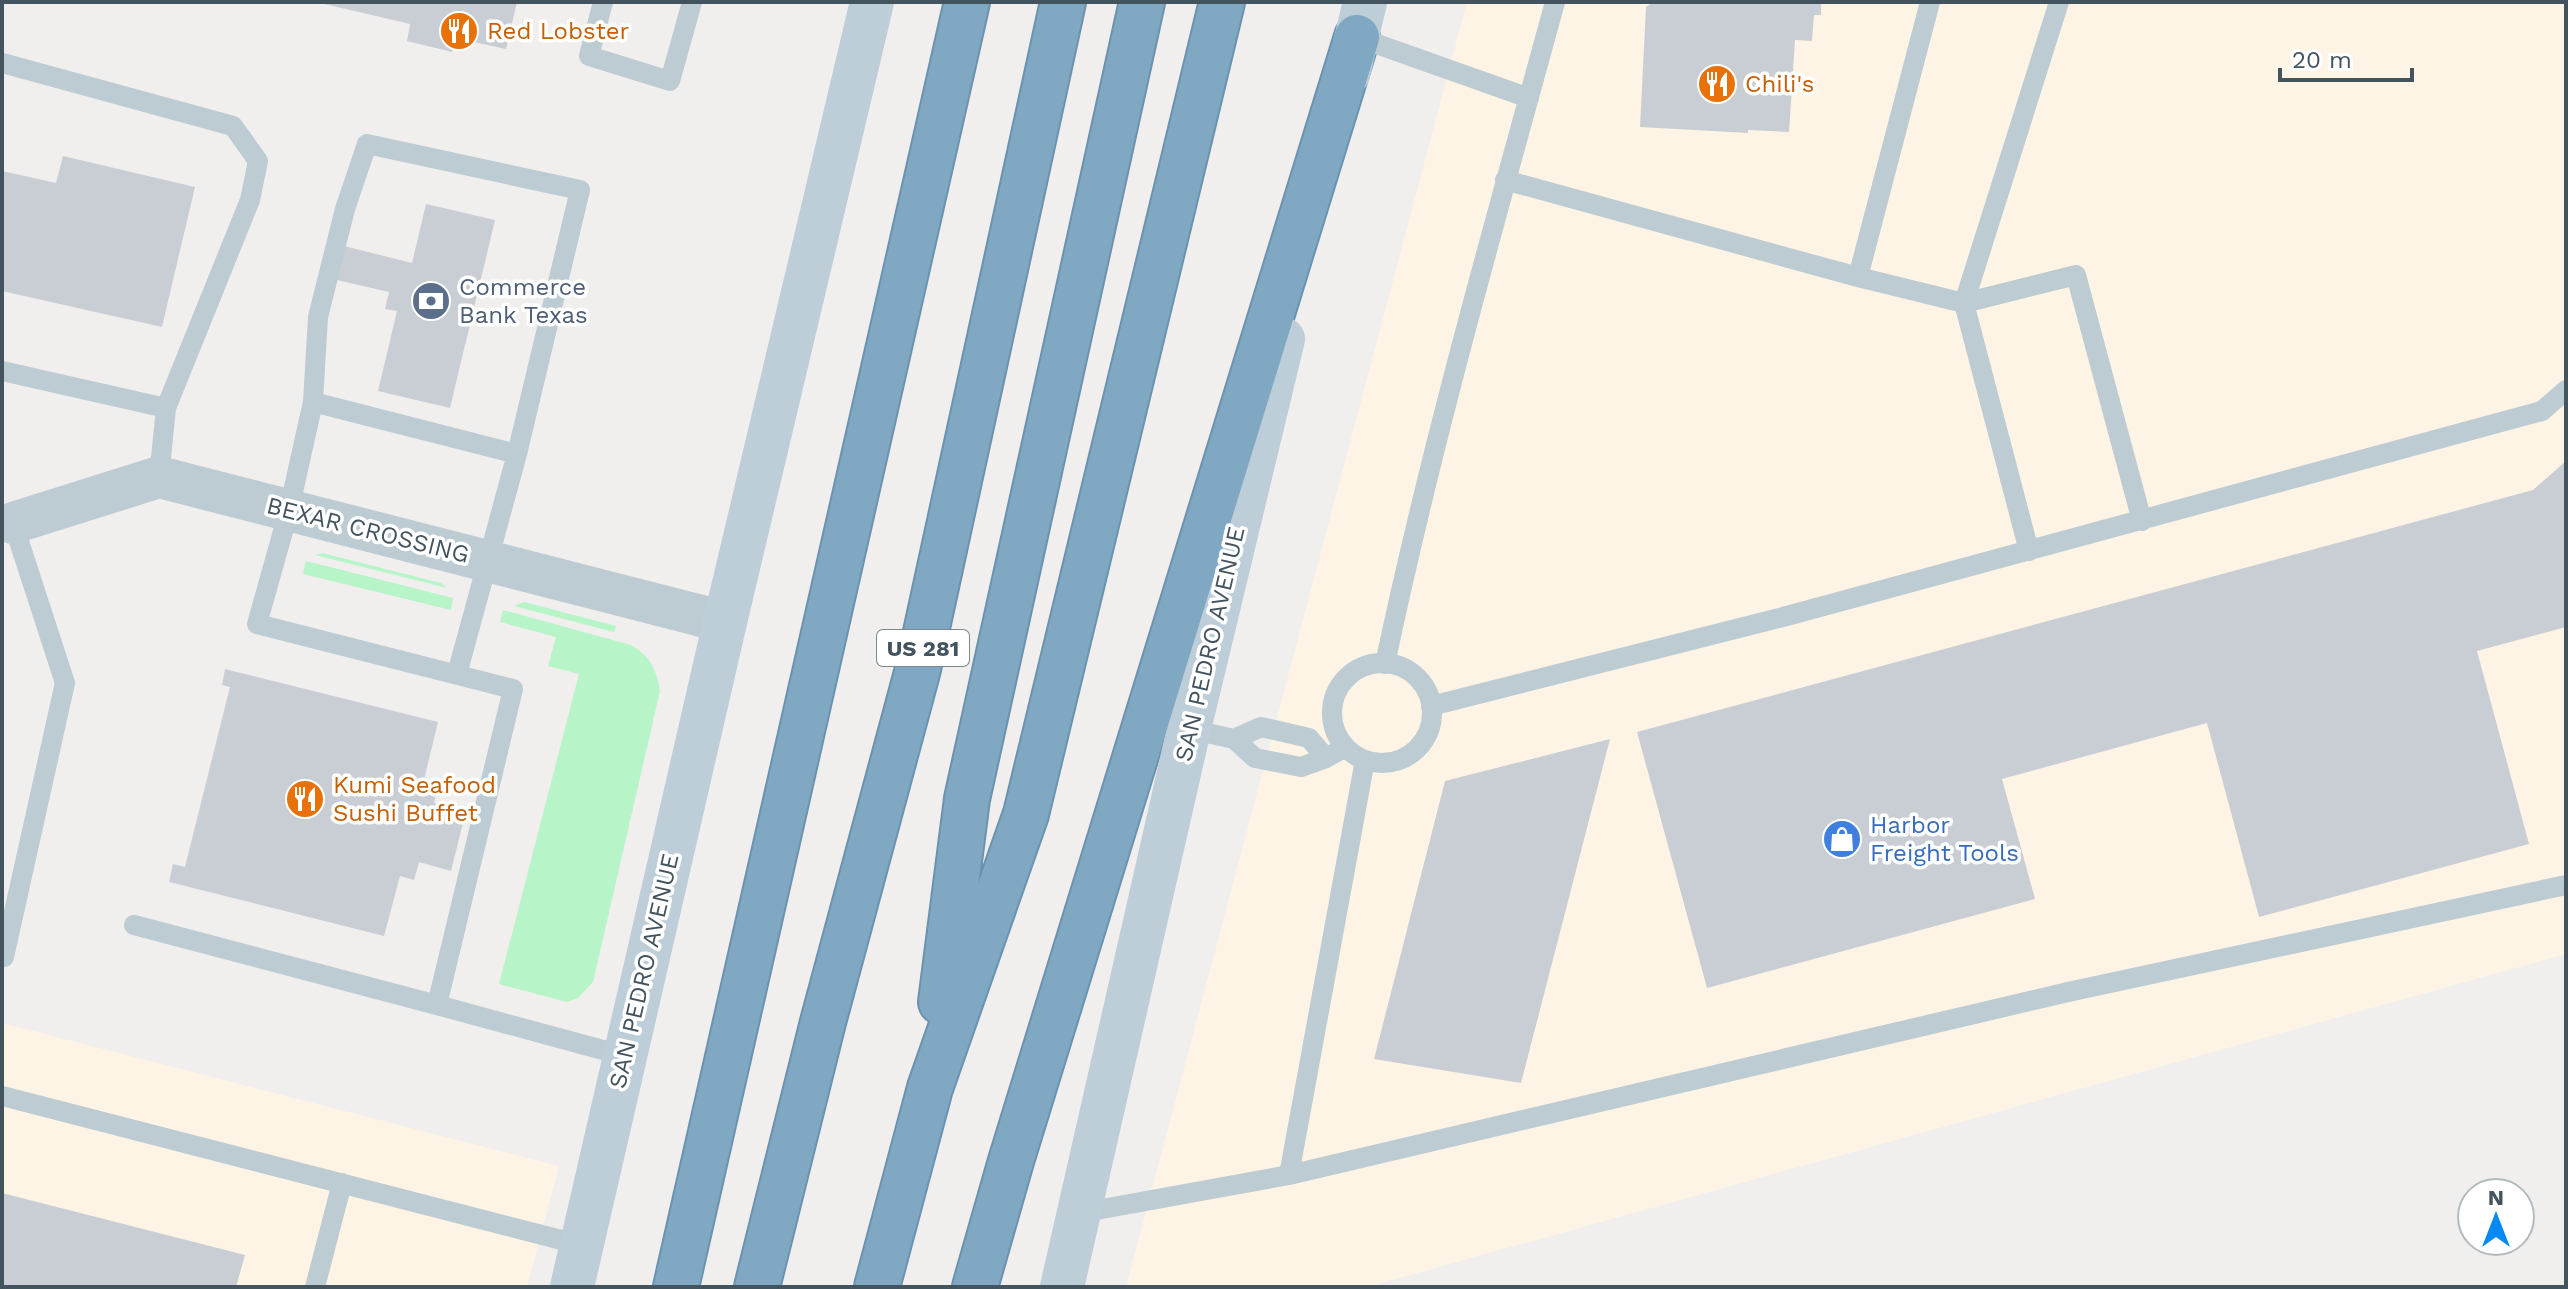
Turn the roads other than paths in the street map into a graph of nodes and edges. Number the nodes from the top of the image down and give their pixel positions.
1 (603, 2) edge
2 (692, 2) edge
3 (872, 2) edge
4 (967, 2) edge
5 (1063, 2) edge
6 (1142, 2) edge
7 (1222, 2) edge
8 (1555, 2) edge
9 (1930, 2) edge
10 (2059, 2) edge
11 (1361, 20) edge
12 (2, 63) edge
13 (1529, 98) junction
14 (1505, 180) junction
15 (1858, 277) junction
16 (1964, 303) junction
17 (2, 371) edge
18 (2566, 390) edge
19 (313, 402) junction
20 (166, 408) junction
21 (517, 454) junction
22 (159, 477) junction
23 (289, 510) junction
24 (2142, 521) junction
25 (13, 523) joint
26 (2029, 551) junction
27 (487, 561) junction
28 (725, 622) junction
29 (1385, 664) junction
30 (457, 674) junction
31 (1431, 706) junction
32 (1189, 729) junction
33 (1234, 739) junction
34 (1346, 747) junction
35 (1326, 758) junction
36 (1365, 760) junction
37 (2566, 885) edge
38 (134, 925) dead end
39 (2, 956) edge
40 (437, 1005) junction
41 (625, 1056) junction
42 (930, 1088) junction
43 (2, 1096) edge
44 (1289, 1175) junction
45 (342, 1183) junction
46 (1080, 1213) junction
47 (581, 1245) junction
48 (315, 1287) edge
49 (572, 1287) edge
50 (676, 1287) edge
51 (757, 1287) edge
52 (877, 1287) edge
53 (975, 1287) edge
54 (1062, 1287) edge

1 - 2 lane
3 - 28 main road, SAN PEDRO AVENUE
4 - 50 highway
5 - 51 highway, US 281
6 - 42 highway
7 - 42 highway
8 - 13 lane
9 - 15 lane
10 - 16 lane
11 - 13 lane
11 - 32 main road, SAN PEDRO AVENUE
11 - 53 highway
12 - 20 lane
13 - 14 lane
14 - 15 lane
14 - 29 lane
15 - 16 lane
16 - 24 lane
16 - 26 lane
17 - 20 lane
18 - 24 lane
19 - 21 lane
19 - 21 lane
19 - 23 lane
20 - 22 lane
21 - 27 lane
22 - 23 street, BEXAR CROSSING
22 - 25 street
23 - 27 street, BEXAR CROSSING
23 - 30 lane
24 - 26 lane
25 - 39 lane
26 - 31 lane
27 - 28 street, BEXAR CROSSING
27 - 30 lane
28 - 41 main road, SAN PEDRO AVENUE
29 - 31 lane
29 - 34 lane
30 - 40 lane
31 - 36 lane
32 - 33 lane
32 - 46 main road, SAN PEDRO AVENUE
33 - 35 lane
33 - 35 lane
34 - 35 lane
34 - 36 lane
36 - 44 lane
37 - 44 lane
38 - 40 lane
40 - 41 lane
41 - 47 main road, SAN PEDRO AVENUE
42 - 52 highway
43 - 45 lane
44 - 46 lane
45 - 47 lane
45 - 48 lane
46 - 54 main road, SAN PEDRO AVENUE
47 - 49 main road, SAN PEDRO AVENUE

